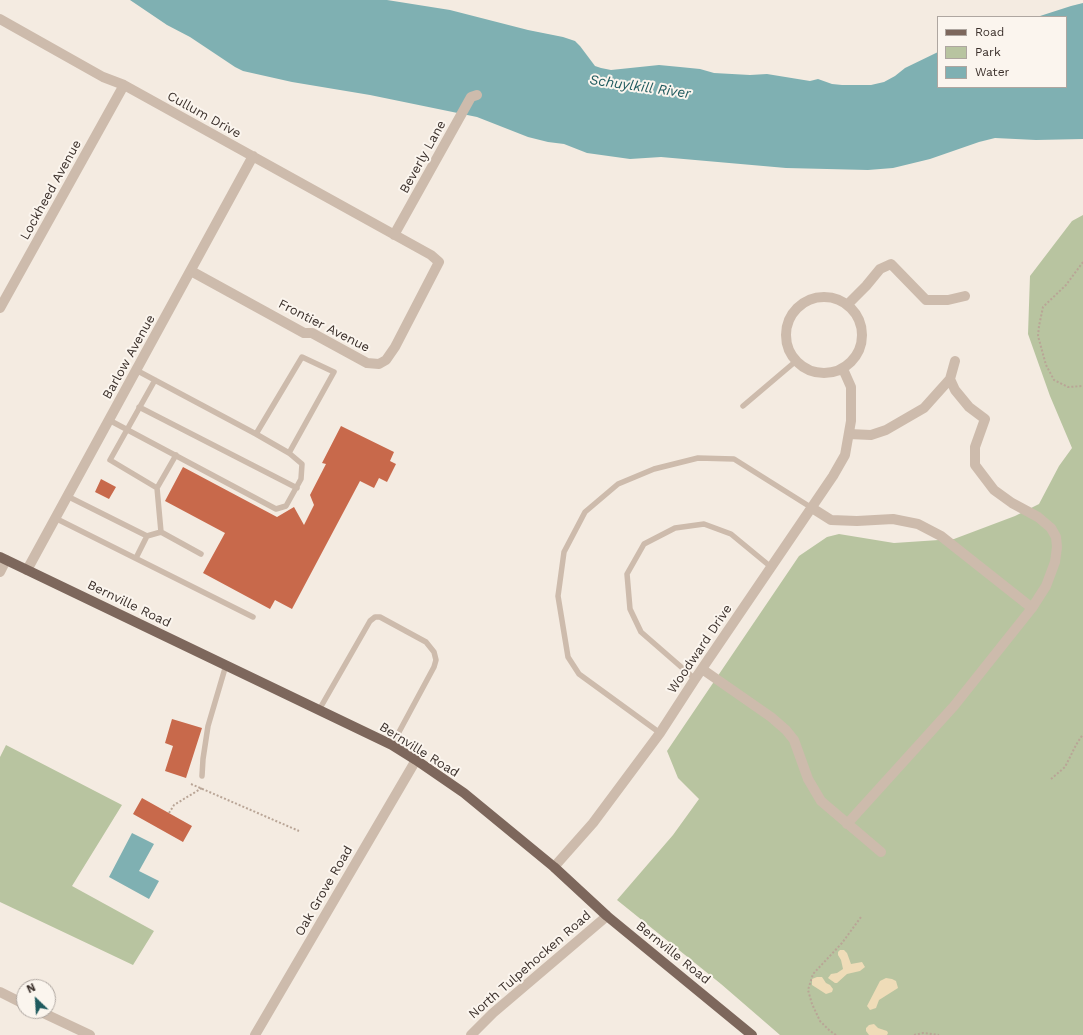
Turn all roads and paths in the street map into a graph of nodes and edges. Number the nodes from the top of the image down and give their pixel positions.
1 (0, 19) edge
2 (124, 85) junction
3 (477, 95) dead end
4 (253, 156) junction
5 (394, 235) junction
6 (1083, 262) edge
7 (192, 271) junction
8 (964, 296) dead end
9 (848, 304) junction
10 (0, 308) edge
11 (796, 361) junction
12 (955, 361) dead end
13 (843, 369) junction
14 (136, 370) junction
15 (950, 379) junction
16 (155, 380) junction
17 (1083, 386) edge
18 (743, 406) dead end
19 (140, 407) junction
20 (109, 420) junction
21 (127, 429) junction
22 (256, 434) junction
23 (849, 434) junction
24 (289, 453) junction
25 (176, 456) junction
26 (156, 488) junction
27 (297, 488) junction
28 (67, 496) junction
29 (812, 508) junction
30 (55, 518) junction
31 (160, 532) junction
32 (147, 536) junction
33 (201, 554) dead end
34 (3, 558) edge
35 (136, 558) junction
36 (771, 567) junction
37 (27, 570) junction
38 (0, 572) edge
39 (1032, 608) junction
40 (253, 617) dead end
41 (226, 665) junction
42 (702, 668) junction
43 (695, 679) junction
44 (319, 710) junction
45 (660, 734) junction
46 (1083, 734) edge
47 (392, 745) junction
48 (416, 760) junction
49 (202, 776) dead end
50 (1051, 779) dead end
51 (191, 784) dead end
52 (202, 788) junction
53 (169, 814) dead end
54 (847, 824) junction
55 (299, 831) dead end
56 (881, 852) dead end
57 (554, 867) junction
58 (607, 916) junction
59 (861, 917) dead end
60 (0, 992) edge
61 (16, 1000) edge
62 (56, 1019) edge
63 (90, 1035) edge
64 (255, 1035) edge
65 (471, 1035) edge
66 (752, 1035) edge
67 (836, 1035) edge
68 (914, 1035) edge
69 (939, 1035) edge

1 - 2 street, Cullum Drive
2 - 4 street, Cullum Drive
2 - 10 street, Lockheed Avenue
3 - 5 street, Beverly Lane
4 - 5 street, Cullum Drive
4 - 7 street, Barlow Avenue
5 - 7 street, Frontier Avenue
6 - 17 path
7 - 14 street, Barlow Avenue
8 - 9 street
9 - 11 street
9 - 13 street
11 - 13 street
11 - 18 lane
12 - 15 street
13 - 23 street, Woodward Drive
14 - 16 lane
14 - 20 street, Barlow Avenue
15 - 23 street
15 - 39 street
16 - 19 lane
16 - 22 lane
19 - 21 lane
19 - 27 lane
20 - 21 lane
20 - 28 street, Barlow Avenue
21 - 25 lane
21 - 26 lane
22 - 24 lane
22 - 24 lane
23 - 29 street, Woodward Drive
24 - 27 lane
25 - 26 lane
25 - 27 lane
26 - 31 lane
28 - 30 street, Barlow Avenue
28 - 32 lane
29 - 36 street, Woodward Drive
29 - 39 street
29 - 45 lane
30 - 35 lane
30 - 37 street, Barlow Avenue
31 - 32 lane
31 - 33 lane
32 - 35 lane
34 - 37 main road, Bernville Road
34 - 38 street
35 - 40 lane
36 - 42 street, Woodward Drive
36 - 43 lane
37 - 41 main road, Bernville Road
39 - 54 street
41 - 44 main road, Bernville Road
41 - 49 lane
42 - 43 street, Woodward Drive
42 - 54 street
43 - 45 street, Woodward Drive
44 - 47 main road, Bernville Road
44 - 47 lane
45 - 57 street, Woodward Drive
46 - 50 path
47 - 48 main road, Bernville Road
48 - 57 main road, Bernville Road
48 - 64 street, Oak Grove Road
51 - 52 path
52 - 53 path
52 - 55 path
54 - 56 street
57 - 58 main road, Bernville Road
58 - 65 street, North Tulpehocken Road
58 - 66 main road, Bernville Road
59 - 67 path
60 - 61 street
62 - 63 street
68 - 69 path

